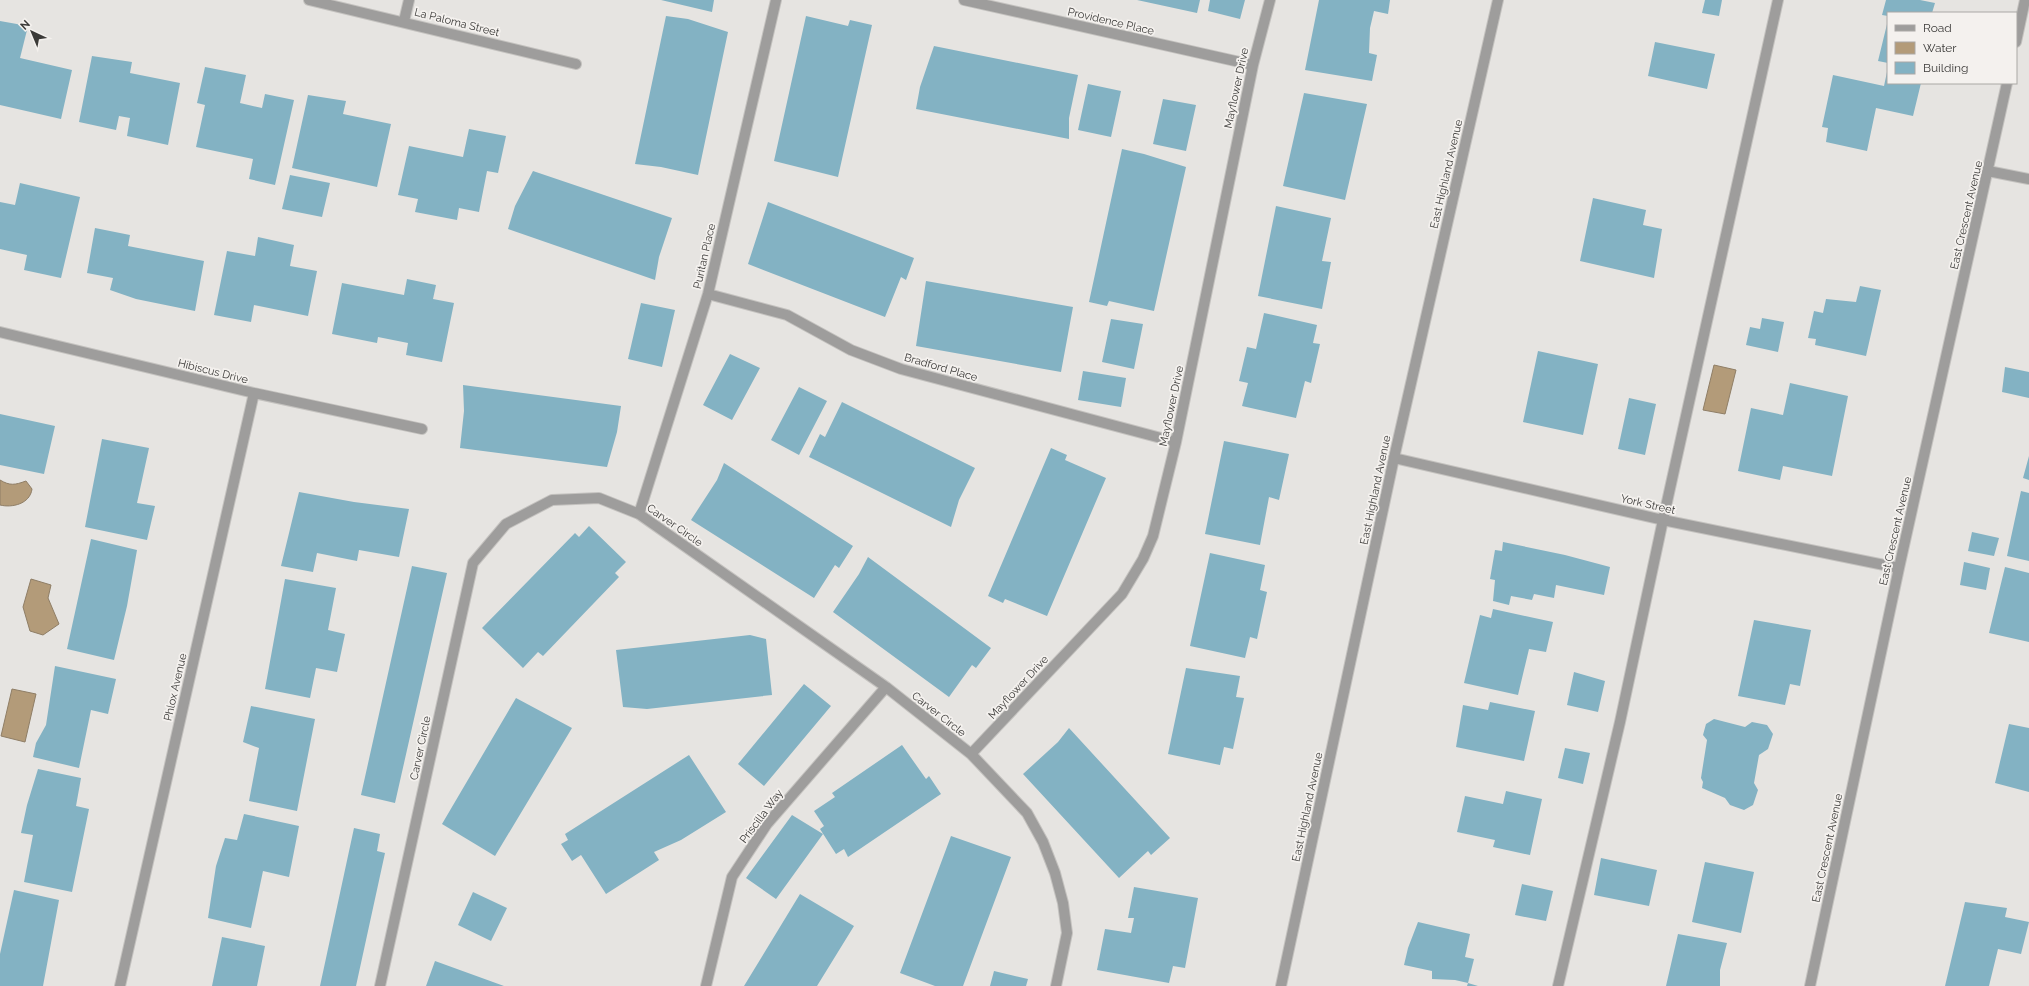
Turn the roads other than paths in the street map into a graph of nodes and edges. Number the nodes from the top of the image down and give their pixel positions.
1 (309, 0) edge
2 (409, 0) edge
3 (776, 0) edge
4 (964, 0) edge
5 (1270, 0) edge
6 (1498, 0) edge
7 (1778, 0) edge
8 (2025, 0) edge
9 (404, 21) junction
10 (2017, 37) edge
11 (576, 64) dead end
12 (1253, 65) junction
13 (2007, 84) edge
14 (1988, 171) junction
15 (2029, 179) edge
16 (708, 294) junction
17 (0, 332) edge
18 (254, 393) junction
19 (422, 429) dead end
20 (1176, 442) junction
21 (1394, 458) junction
22 (639, 514) junction
23 (1663, 520) junction
24 (1899, 568) junction
25 (886, 687) junction
26 (971, 754) junction
27 (120, 986) edge
28 (380, 986) edge
29 (706, 986) edge
30 (1056, 986) edge
31 (1281, 986) edge
32 (1558, 986) edge
33 (1810, 986) edge

1 - 9 street, La Paloma Street
2 - 9 street
3 - 16 street, Puritan Place
4 - 12 street, Providence Place
5 - 12 street, Mayflower Drive
6 - 21 street, East Highland Avenue
7 - 23 street
8 - 10 street
9 - 11 street, La Paloma Street
12 - 20 street, Mayflower Drive
13 - 14 street, East Crescent Avenue
14 - 15 street
14 - 24 street, East Crescent Avenue
16 - 20 street, Bradford Place
16 - 22 street, Puritan Place
17 - 18 street, Hibiscus Drive
18 - 19 street, Hibiscus Drive
18 - 27 street, Phlox Avenue
20 - 26 street, Mayflower Drive
21 - 23 street, York Street
21 - 31 street, East Highland Avenue
22 - 25 street, Carver Circle
22 - 28 street, Carver Circle
23 - 24 street, York Street
23 - 32 street
24 - 33 street, East Crescent Avenue
25 - 26 street, Carver Circle
25 - 29 street, Priscilla Way
26 - 30 street, Carver Circle

